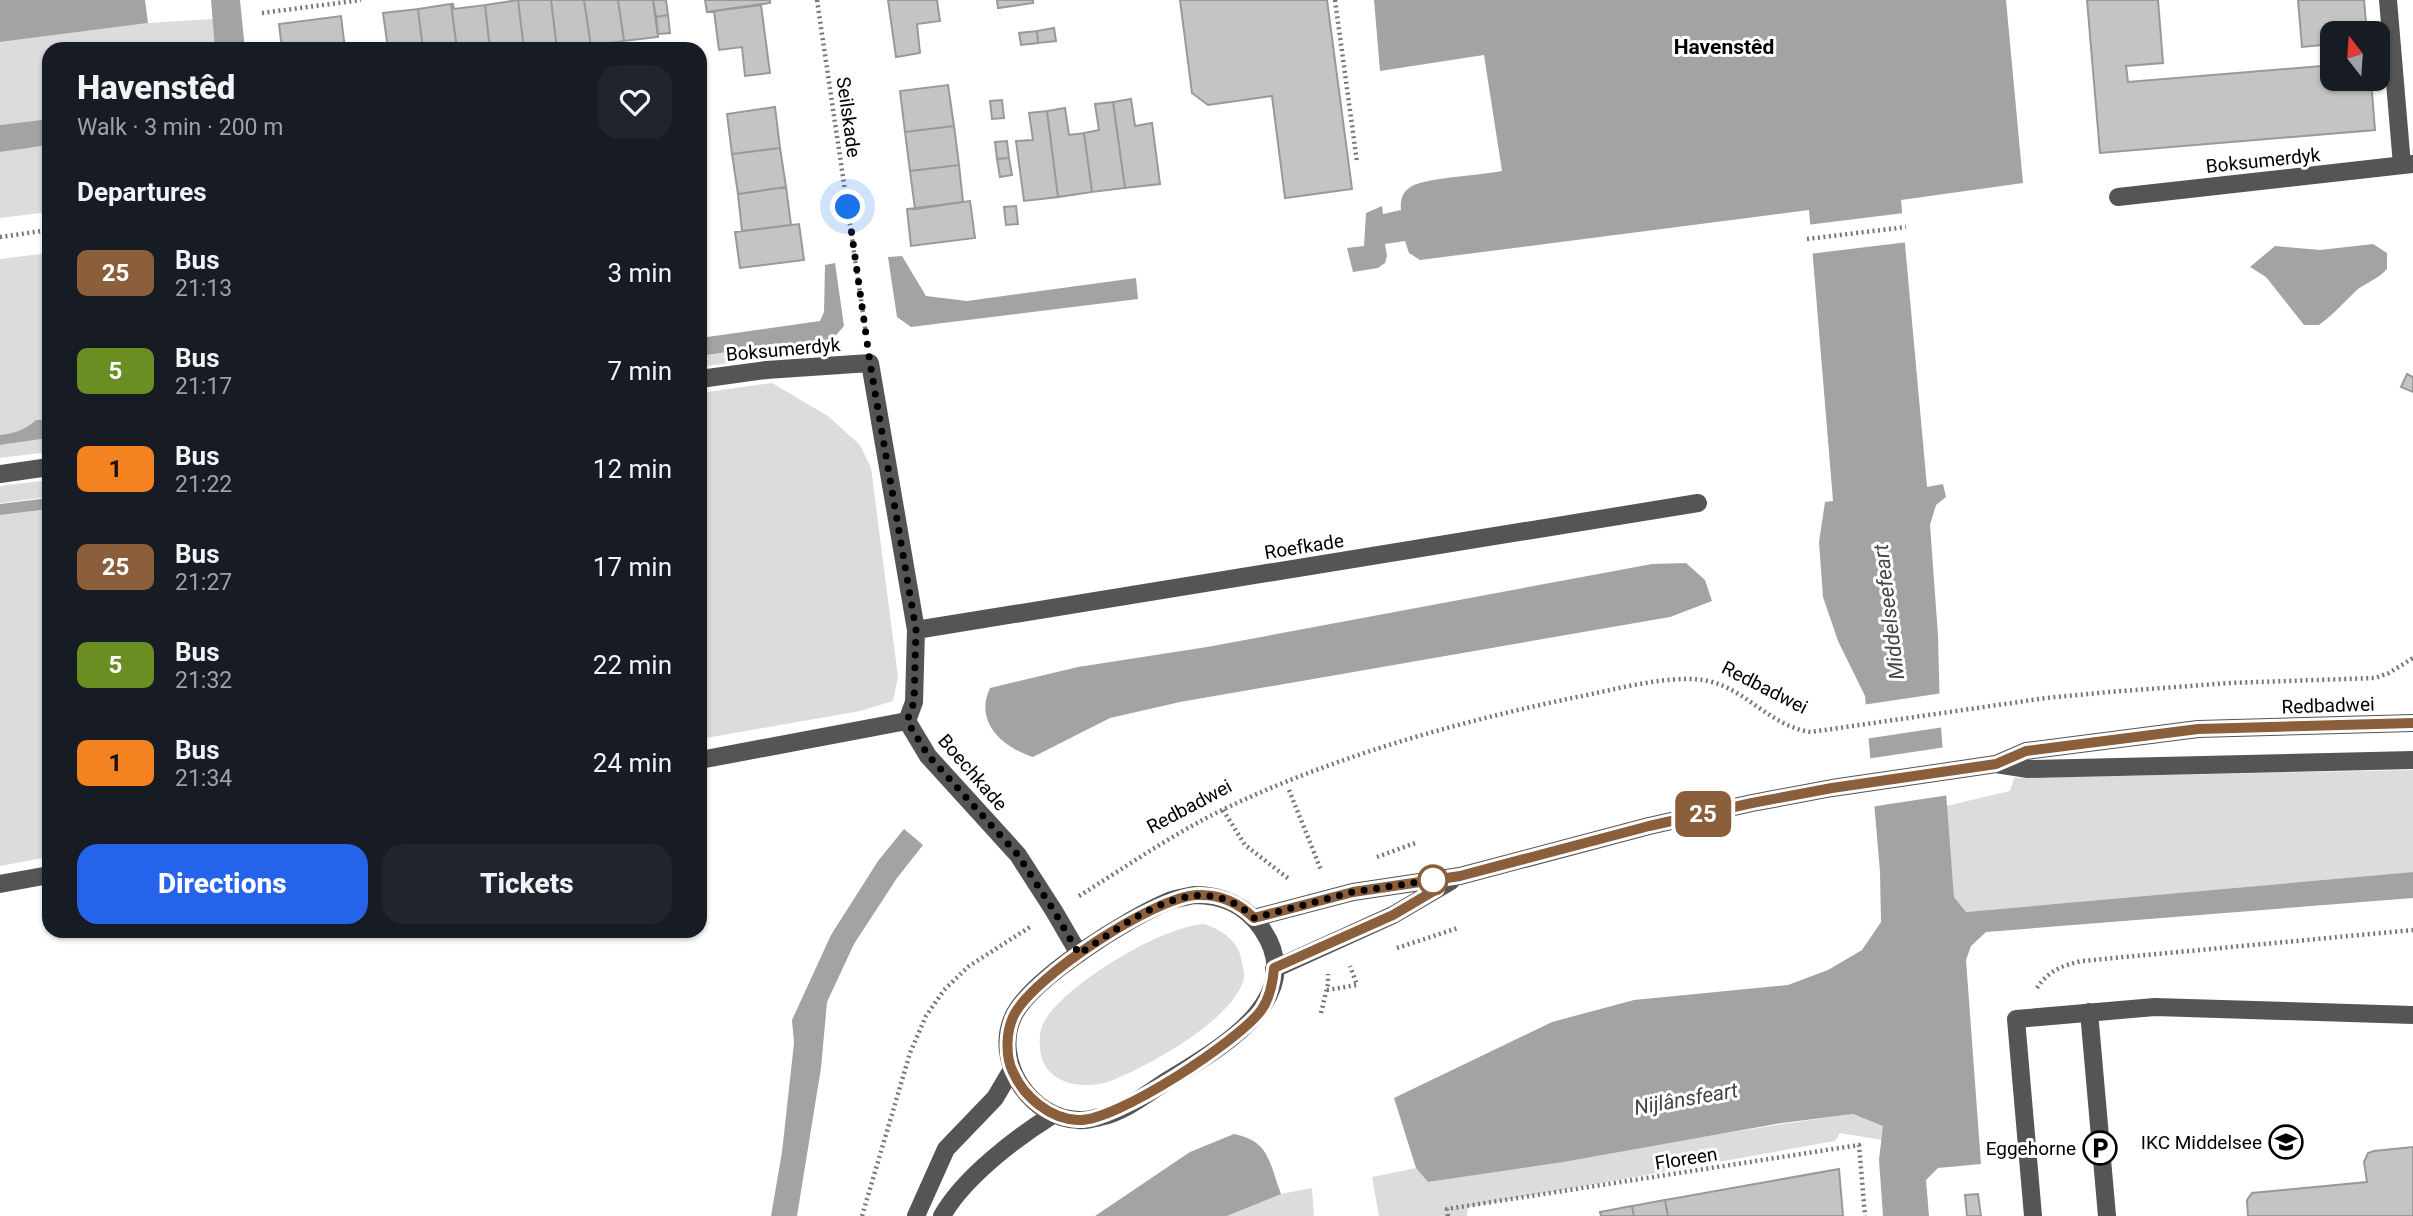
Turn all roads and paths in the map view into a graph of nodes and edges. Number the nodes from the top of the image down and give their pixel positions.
1 (361, 0) edge
2 (817, 0) edge
3 (1335, 0) edge
4 (2388, 0) edge
5 (262, 13) dead end
6 (1357, 162) dead end
7 (2407, 165) edge
8 (2118, 197) dead end
9 (1906, 227) dead end
10 (42, 231) edge
11 (0, 237) edge
12 (1807, 239) dead end
13 (870, 363) junction
14 (707, 378) edge
15 (42, 468) edge
16 (0, 474) edge
17 (1698, 503) dead end
18 (916, 630) junction
19 (2413, 658) edge
20 (907, 721) junction
21 (2413, 723) edge
22 (707, 759) edge
23 (2413, 760) edge
24 (1996, 764) junction
25 (1289, 790) dead end
26 (42, 876) edge
27 (1323, 876) dead end
28 (1460, 876) junction
29 (0, 884) edge
30 (1054, 911) junction
31 (1254, 918) junction
32 (1458, 928) dead end
33 (2413, 930) edge
34 (1012, 938) dead end
35 (1394, 949) dead end
36 (1079, 954) junction
37 (1274, 968) junction
38 (1357, 985) dead end
39 (2089, 1012) junction
40 (1321, 1013) dead end
41 (2413, 1015) edge
42 (2033, 1017) junction
43 (1012, 1071) junction
44 (1054, 1114) junction
45 (862, 1216) edge
46 (916, 1216) edge
47 (943, 1216) edge
48 (1448, 1216) edge
49 (1865, 1216) edge
50 (2033, 1216) edge
51 (2106, 1216) edge

1 - 5 path
2 - 13 path, Seilskade
3 - 6 path
4 - 7 street
7 - 8 street, Boksumerdyk
9 - 12 path
10 - 11 path
13 - 14 street, Boksumerdyk
13 - 18 street
15 - 16 street
17 - 18 street, Roefkade
18 - 20 street
19 - 30 path, Redbadwei
20 - 22 street
20 - 30 street, Boechkade
21 - 24 street, Redbadwei
23 - 24 street, Redbadwei
24 - 28 street, Redbadwei
25 - 27 path
26 - 29 street
28 - 31 street, Redbadwei
28 - 37 street, Redbadwei
30 - 36 street, Boechkade
31 - 36 street
31 - 37 street
32 - 35 path
33 - 42 path
34 - 45 path
36 - 43 street
37 - 44 street
38 - 40 path
39 - 41 street
39 - 42 street
39 - 51 street
42 - 50 street
43 - 44 street
43 - 46 street
44 - 47 street
48 - 49 path, Floreen

